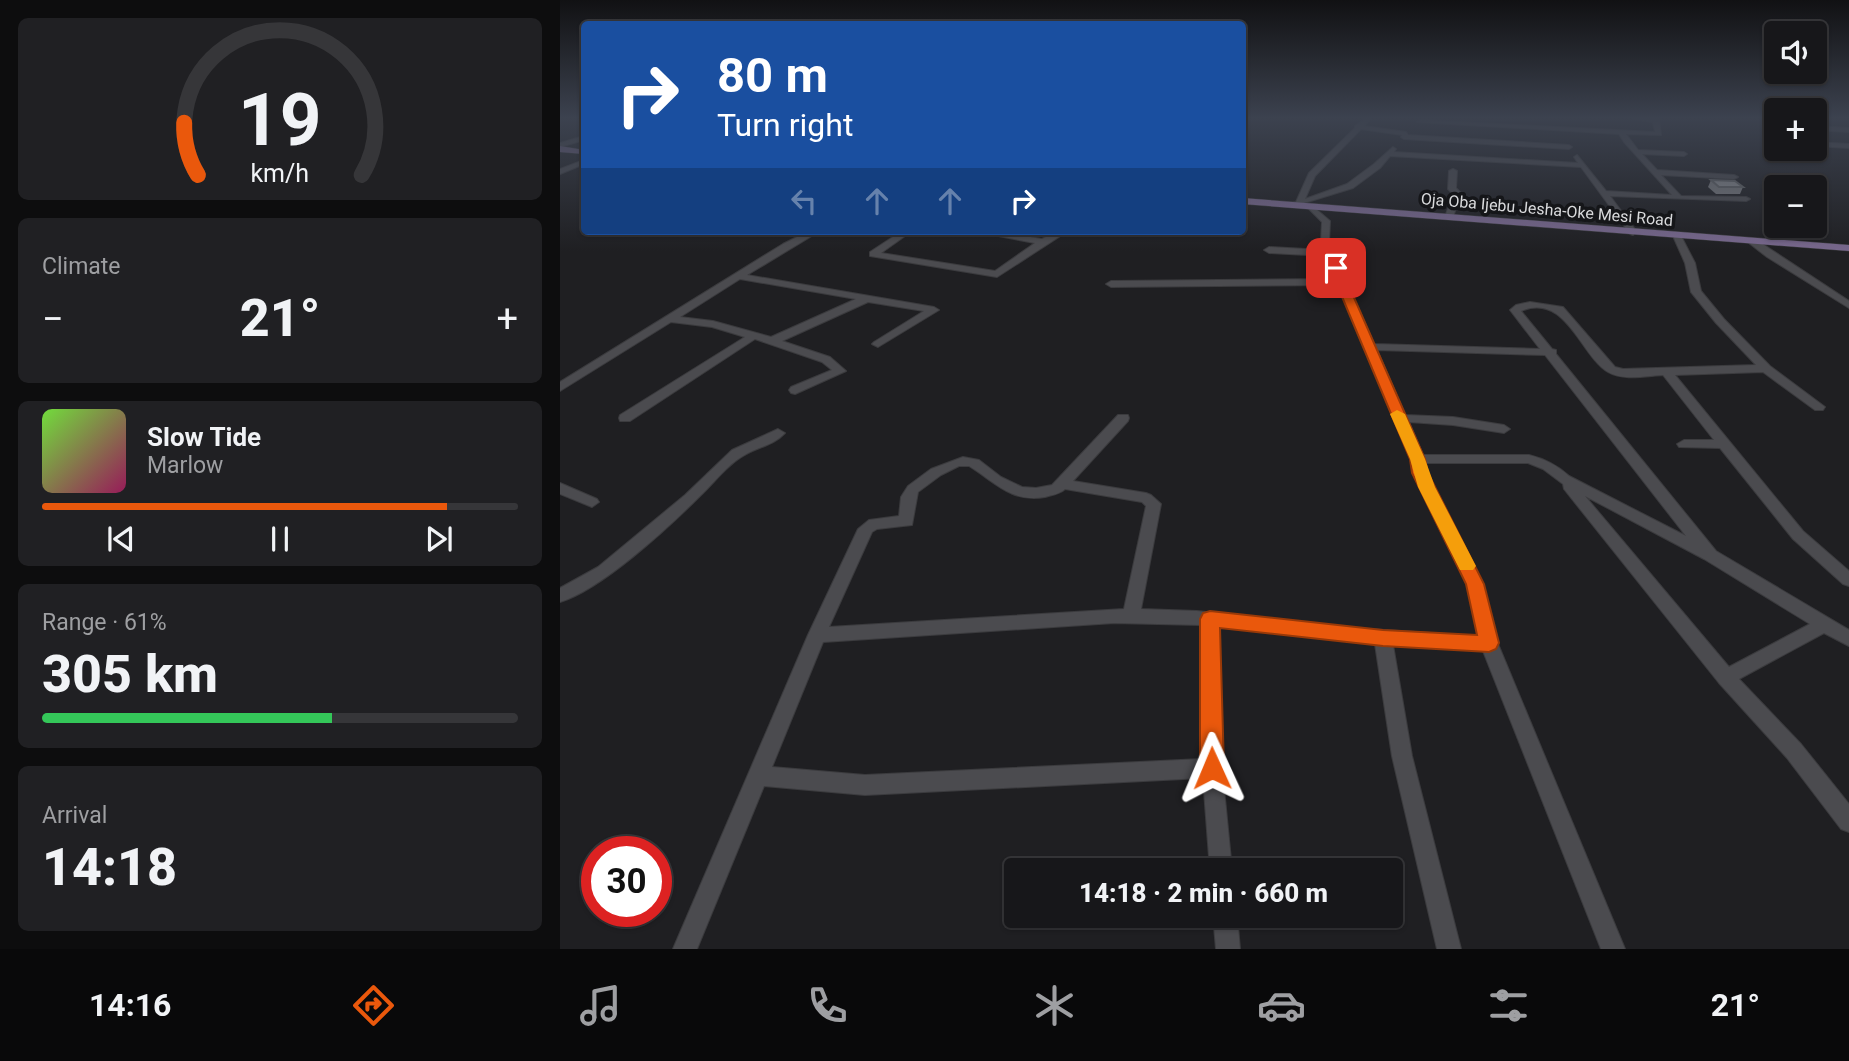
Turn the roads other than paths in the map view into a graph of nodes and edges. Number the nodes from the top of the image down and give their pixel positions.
1 (581, 163) edge
2 (1322, 163) edge
3 (1377, 163) edge
4 (1552, 163) edge
5 (1647, 163) edge
6 (1582, 165) joint
7 (560, 172) edge
8 (1453, 172) dead end
9 (1656, 172) junction
10 (1734, 177) dead end
11 (1603, 193) junction
12 (1679, 198) junction
13 (1746, 199) dead end
14 (1246, 201) edge
15 (1301, 204) junction
16 (1449, 217) junction
17 (1633, 232) junction
18 (809, 235) edge
19 (902, 235) edge
20 (1004, 235) edge
21 (1056, 235) edge
22 (1677, 236) junction
23 (1752, 241) junction
24 (1042, 242) junction
25 (1846, 249) edge
26 (1269, 250) dead end
27 (1330, 253) junction
28 (738, 276) junction
29 (1342, 282) junction
30 (1111, 284) dead end
31 (867, 298) junction
32 (1849, 304) edge
33 (671, 319) junction
34 (751, 335) junction
35 (774, 340) junction
36 (1541, 341) junction
37 (878, 344) dead end
38 (1369, 347) junction
39 (1552, 352) junction
40 (1515, 353) junction
41 (1766, 368) junction
42 (1667, 373) junction
43 (560, 387) edge
44 (795, 390) dead end
45 (1819, 407) dead end
46 (625, 418) dead end
47 (1123, 418) dead end
48 (1399, 418) junction
49 (1504, 429) dead end
50 (778, 433) dead end
51 (1726, 443) junction
52 (1684, 444) dead end
53 (1418, 459) junction
54 (1564, 479) junction
55 (1064, 484) junction
56 (560, 488) edge
57 (592, 502) dead end
58 (1710, 555) junction
59 (1849, 580) edge
60 (560, 596) edge
61 (1131, 615) junction
62 (1210, 619) junction
63 (1823, 625) junction
64 (817, 635) junction
65 (1383, 638) junction
66 (1849, 639) edge
67 (1489, 643) junction
68 (1726, 677) junction
69 (1212, 768) junction
70 (757, 776) junction
71 (1849, 821) edge
72 (1220, 858) edge
73 (1226, 928) edge
74 (685, 949) edge
75 (1228, 949) edge
76 (1449, 949) edge
77 (1613, 949) edge

1 - 7 street
2 - 15 street
3 - 15 street
4 - 6 street
5 - 9 street
6 - 11 street
8 - 16 street
9 - 10 street
9 - 12 street
11 - 12 street
11 - 17 street
12 - 13 street
14 - 15 main road, Oja Oba Ijebu Jesha-Oke Mesi Road
15 - 16 main road, Oja Oba Ijebu Jesha-Oke Mesi Road
15 - 27 street
16 - 17 main road, Oja Oba Ijebu Jesha-Oke Mesi Road
17 - 22 main road, Oja Oba Ijebu Jesha-Oke Mesi Road
18 - 28 street
19 - 24 street
20 - 24 street
21 - 24 street
22 - 23 main road, Oja Oba Ijebu Jesha-Oke Mesi Road
22 - 41 street
23 - 25 main road, Oja Oba Ijebu Jesha-Oke Mesi Road
23 - 32 street
26 - 27 street
27 - 29 street
28 - 31 street
28 - 33 street
29 - 30 street
29 - 38 street
31 - 35 street
31 - 37 street
33 - 34 street
33 - 43 street
34 - 35 street
34 - 46 street
35 - 44 street
36 - 39 street
36 - 40 street
36 - 42 street
38 - 40 street
38 - 48 street
39 - 40 street
39 - 58 street
41 - 42 street
41 - 45 street
42 - 51 street
47 - 55 street
48 - 49 street
48 - 53 street
50 - 60 street
51 - 52 street
51 - 59 street
53 - 54 street
53 - 67 street
54 - 58 street
54 - 68 street
55 - 61 street
55 - 64 street
56 - 57 street
58 - 63 street
61 - 62 street
61 - 64 street
62 - 65 street
62 - 69 street
63 - 66 street
63 - 68 street
64 - 70 street
65 - 67 street
65 - 76 street
67 - 77 street
68 - 71 street
69 - 70 street
69 - 72 street
70 - 74 street
73 - 75 street

